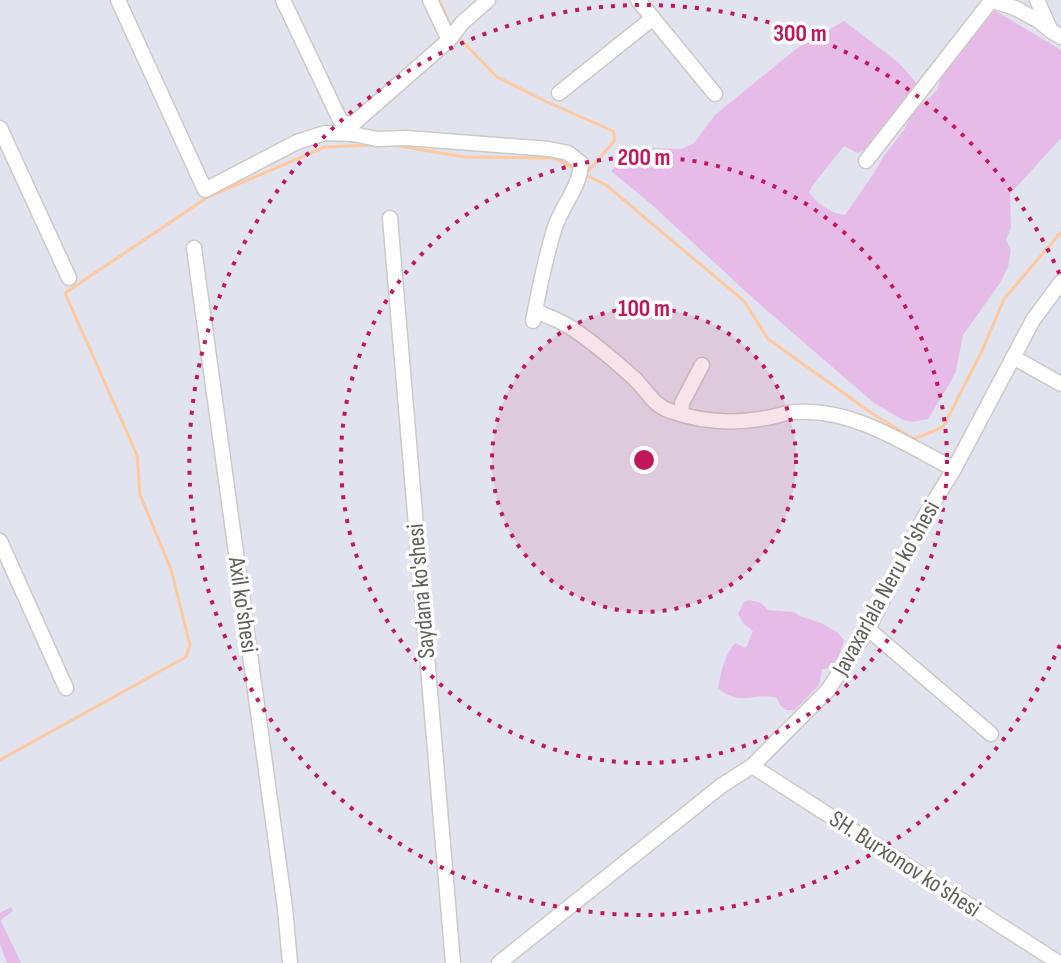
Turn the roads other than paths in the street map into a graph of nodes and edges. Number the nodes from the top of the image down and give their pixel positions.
1 (118, 0) edge
2 (283, 0) edge
3 (430, 0) edge
4 (488, 0) edge
5 (638, 0) edge
6 (1037, 0) edge
7 (991, 1) edge
8 (653, 18) junction
9 (1056, 34) edge
10 (449, 40) junction
11 (559, 93) dead end
12 (715, 94) dead end
13 (346, 126) junction
14 (0, 128) edge
15 (866, 161) dead end
16 (390, 218) dead end
17 (194, 248) dead end
18 (69, 278) dead end
19 (1061, 282) edge
20 (1013, 357) junction
21 (702, 365) dead end
22 (1061, 384) edge
23 (681, 414) junction
24 (954, 469) junction
25 (0, 541) edge
26 (868, 629) junction
27 (66, 688) dead end
28 (991, 734) dead end
29 (752, 766) junction
30 (290, 963) edge
31 (453, 963) edge
32 (499, 963) edge
33 (1059, 963) edge

1 - 13 street
2 - 13 street
3 - 10 street
4 - 10 street
5 - 8 street
6 - 9 street
7 - 9 street
7 - 15 street
8 - 11 street
8 - 12 street
10 - 13 street
13 - 23 street
14 - 18 street
16 - 31 street, Saydana ko'shesi
17 - 30 street, Axil ko'shesi
19 - 20 street, Javaxarlala Neru ko'shesi
20 - 22 street
20 - 24 street, Javaxarlala Neru ko'shesi
21 - 23 street
23 - 24 street
24 - 26 street, Javaxarlala Neru ko'shesi
25 - 27 street
26 - 28 street
26 - 29 street, Javaxarlala Neru ko'shesi
29 - 32 street, Javaxarlala Neru ko'shesi
29 - 33 street, SH. Burxonov ko'shesi

